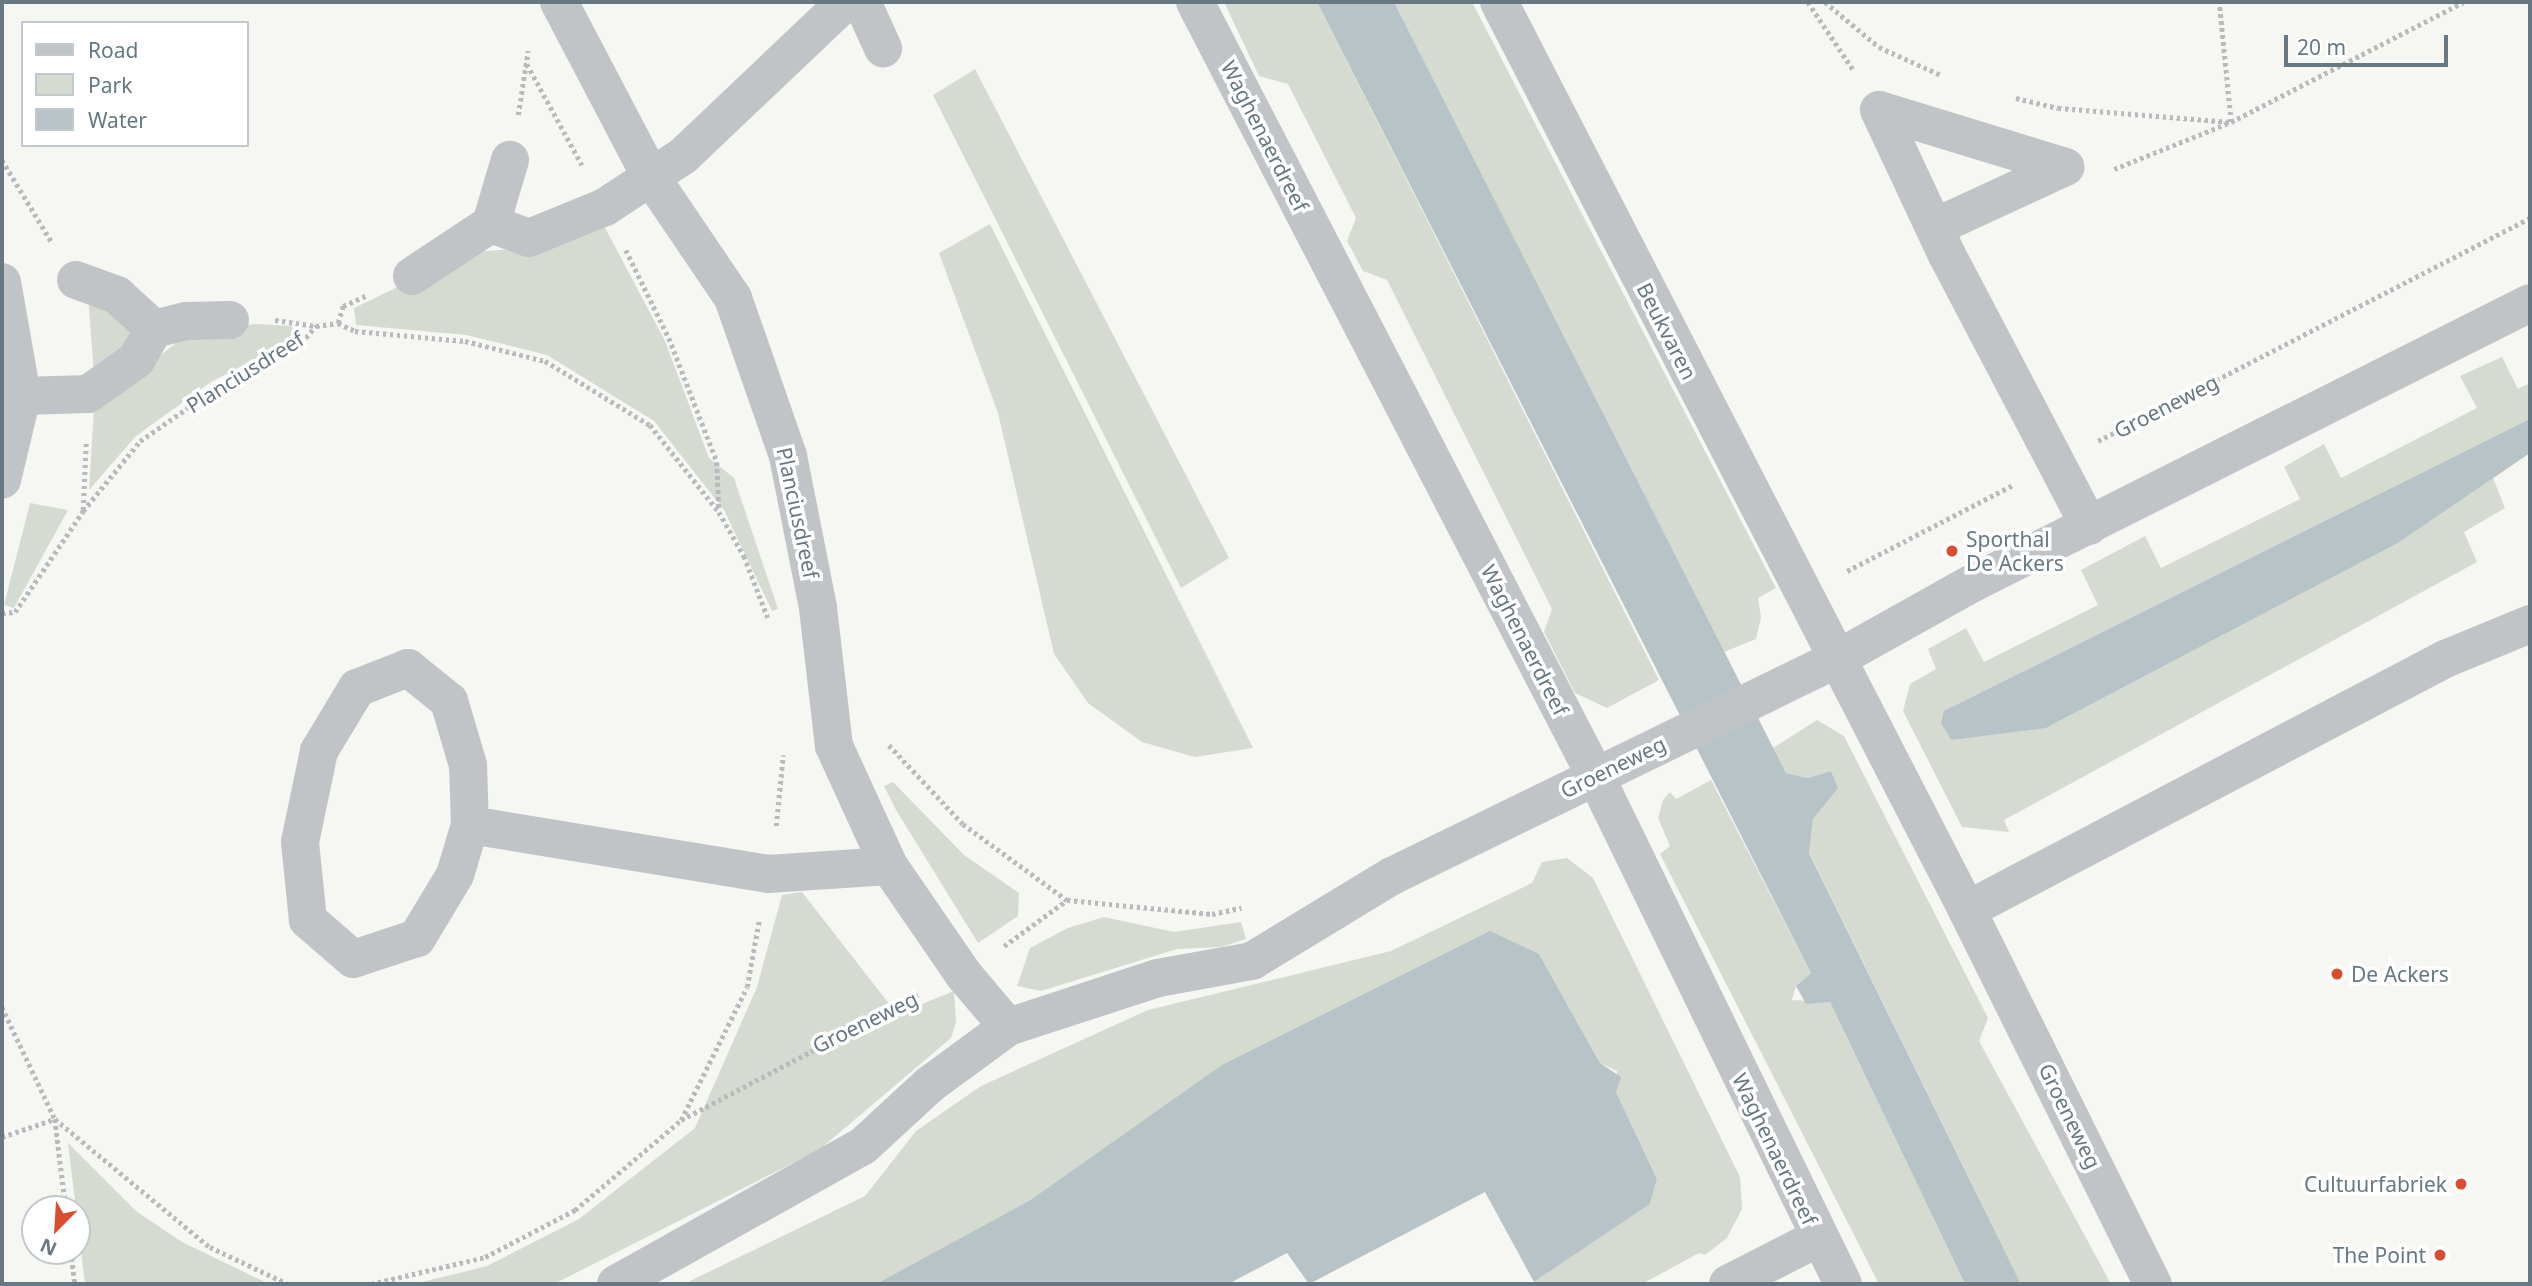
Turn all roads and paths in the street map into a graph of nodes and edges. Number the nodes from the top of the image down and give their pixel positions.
1 (559, 2) edge
2 (845, 2) edge
3 (862, 2) edge
4 (1195, 2) edge
5 (1499, 2) edge
6 (1808, 2) edge
7 (1825, 2) edge
8 (2219, 2) edge
9 (2463, 2) edge
10 (530, 39) dead end
11 (883, 48) dead end
12 (527, 64) junction
13 (1949, 79) dead end
14 (2009, 96) dead end
15 (1879, 110) junction
16 (2231, 122) junction
17 (510, 160) joint
18 (2108, 172) dead end
19 (651, 177) junction
20 (605, 207) junction
21 (2530, 218) edge
22 (491, 225) junction
23 (1935, 227) junction
24 (412, 276) dead end
25 (76, 281) dead end
26 (2, 282) edge
27 (2530, 303) edge
28 (230, 320) dead end
29 (154, 329) junction
30 (7, 333) edge
31 (22, 396) junction
32 (2057, 462) junction
33 (2, 480) edge
34 (719, 512) junction
35 (2089, 526) junction
36 (744, 556) dead end
37 (1801, 594) junction
38 (2, 613) edge
39 (2530, 624) edge
40 (1835, 660) junction
41 (834, 746) junction
42 (1595, 775) junction
43 (470, 825) junction
44 (890, 866) junction
45 (1067, 900) junction
46 (1251, 906) dead end
47 (1967, 910) junction
48 (964, 975) junction
49 (2, 1007) edge
50 (1008, 1027) junction
51 (55, 1119) junction
52 (2, 1137) edge
53 (64, 1195) edge
54 (1818, 1238) junction
55 (73, 1265) edge
56 (75, 1284) edge
57 (288, 1284) edge
58 (371, 1284) edge
59 (615, 1284) edge
60 (1728, 1284) edge
61 (1843, 1284) edge
62 (2153, 1284) edge

1 - 19 street, Planciusdreef
2 - 19 street
3 - 11 street
4 - 42 street, Waghenaerdreef
5 - 37 street, Beukvaren
6 - 15 path
7 - 13 path
8 - 16 path
9 - 16 path
10 - 12 path
12 - 17 path
12 - 20 path
14 - 16 path
15 - 23 street
15 - 23 street
16 - 18 path
17 - 22 street
19 - 20 street
19 - 41 street, Planciusdreef
20 - 22 street
20 - 34 path
21 - 32 path, Groeneweg
22 - 24 street
23 - 32 street
25 - 29 street
26 - 30 street
27 - 35 street, Groeneweg
28 - 29 street
29 - 31 street
30 - 31 street
31 - 33 street
32 - 35 street
32 - 37 path, Groeneweg
34 - 36 path, Planciusdreef
34 - 38 path, Planciusdreef
35 - 40 street, Groeneweg
37 - 40 street, Beukvaren
39 - 47 street
40 - 42 street, Groeneweg
40 - 47 street, Groeneweg
41 - 44 street, Planciusdreef
41 - 45 path
42 - 50 street, Groeneweg
42 - 54 street, Waghenaerdreef
43 - 43 street
43 - 44 street
44 - 48 street, Planciusdreef
45 - 46 path
45 - 48 path, Groeneweg
47 - 62 street, Groeneweg
48 - 50 street, Planciusdreef
48 - 58 path, Groeneweg
49 - 51 path
50 - 59 street, Groeneweg
51 - 52 path
51 - 53 path
51 - 57 path
54 - 60 street
54 - 61 street, Waghenaerdreef
55 - 56 path

